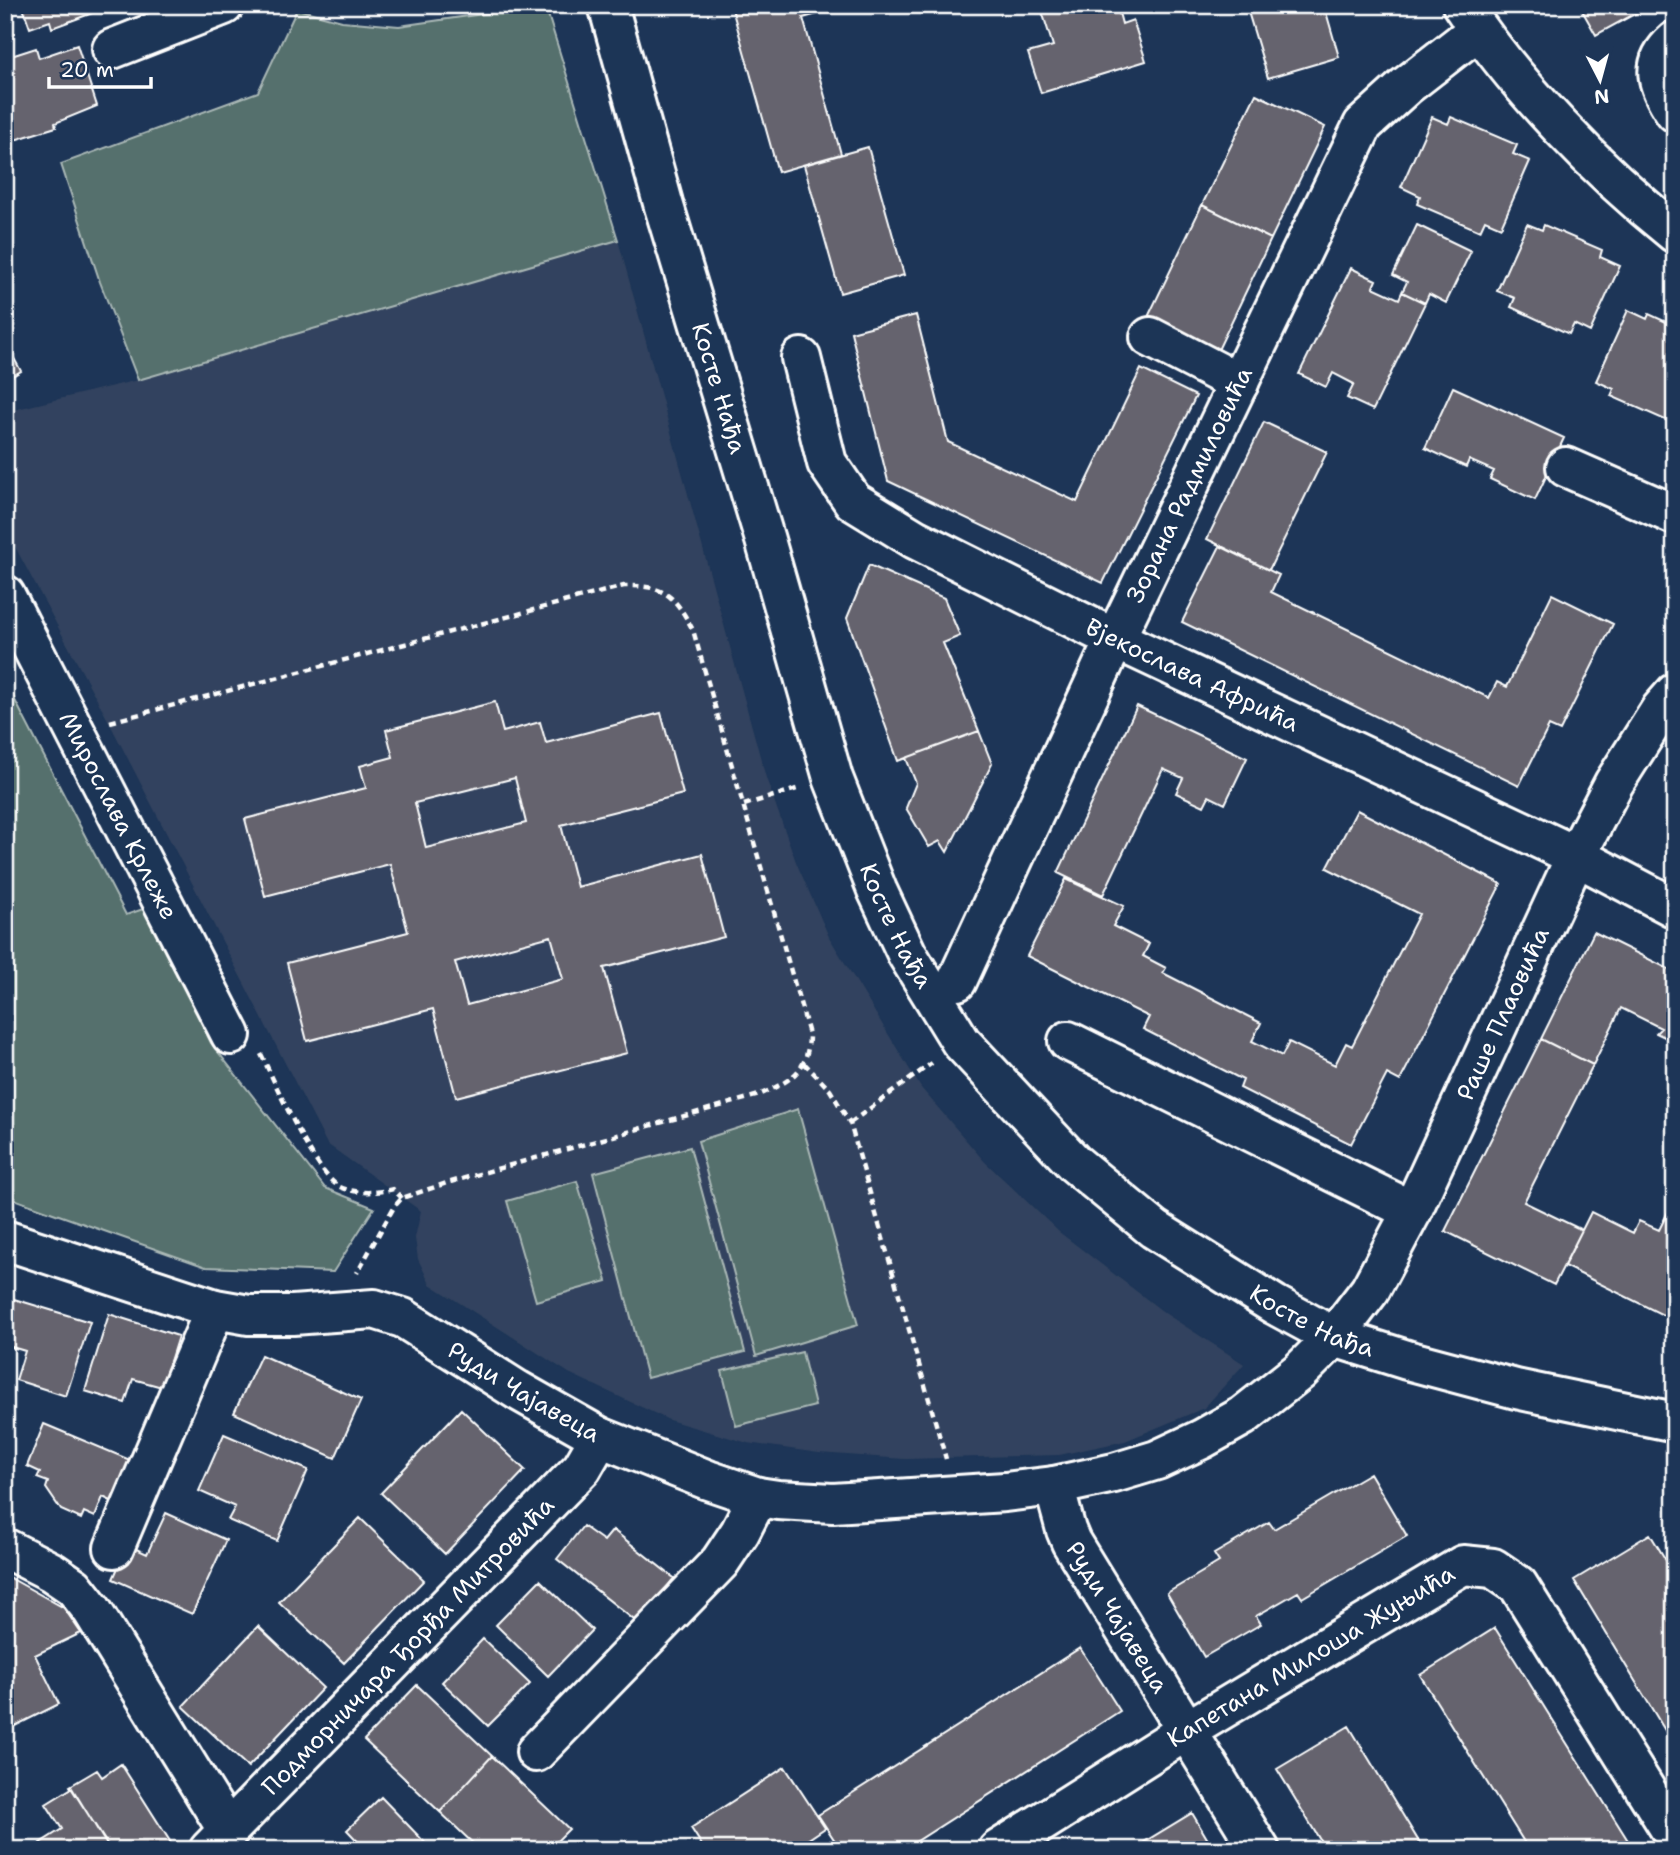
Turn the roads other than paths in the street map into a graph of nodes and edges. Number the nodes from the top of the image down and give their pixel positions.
1 (224, 5) edge
2 (608, 5) edge
3 (1470, 17) edge
4 (1675, 41) edge
5 (112, 49) dead end
6 (1675, 111) edge
7 (1675, 233) edge
8 (1150, 337) dead end
9 (801, 358) dead end
10 (1239, 383) junction
11 (1566, 467) dead end
12 (1675, 515) edge
13 (5, 595) edge
14 (1115, 639) junction
15 (1675, 693) edge
16 (1576, 856) junction
17 (1675, 908) edge
18 (957, 981) dead end
19 (231, 1035) dead end
20 (1068, 1041) dead end
21 (1412, 1211) junction
22 (5, 1240) edge
23 (215, 1309) junction
24 (1334, 1337) junction
25 (1675, 1422) edge
26 (600, 1437) junction
27 (1054, 1486) junction
28 (758, 1497) junction
29 (5, 1548) edge
30 (114, 1548) dead end
31 (1186, 1731) junction
32 (536, 1752) dead end
33 (1675, 1837) edge
34 (219, 1840) edge
35 (998, 1850) edge
36 (1260, 1850) edge

1 - 5 street
2 - 24 street, Косте Нађа
3 - 7 street
3 - 10 street, Зорана Радмиловића
4 - 6 street
8 - 10 street
9 - 14 street, Вјекослава Афрића
10 - 14 street, Зорана Радмиловића
11 - 12 street
13 - 19 street, Мирослава Крлеже
14 - 16 street, Вјекослава Афрића
14 - 18 street, Зорана Радмиловића
15 - 16 street, Раше Плаовића
16 - 17 street, Вјекослава Афрића
16 - 21 street, Раше Плаовића
20 - 21 street
21 - 24 street, Раше Плаовића
22 - 23 street, Руди Чајавеца
23 - 26 street, Руди Чајавеца
23 - 30 street
24 - 25 street, Косте Нађа
24 - 27 street, Руди Чајавеца
26 - 28 street, Руди Чајавеца
26 - 34 street, Подморничара Ђорђа Митровића
27 - 28 street, Руди Чајавеца
27 - 31 street, Руди Чајавеца
28 - 32 street
29 - 34 street
31 - 33 street, Капетана Милоша Жуњића
31 - 35 street, Капетана Милоша Жуњића
31 - 36 street, Руди Чајавеца

